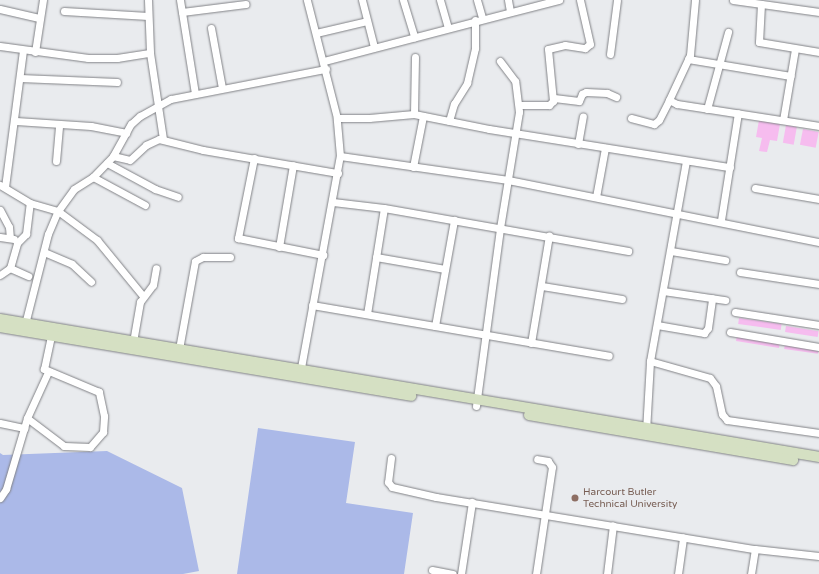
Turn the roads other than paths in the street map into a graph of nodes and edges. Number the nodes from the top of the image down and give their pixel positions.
1 (43, 0) edge
2 (148, 0) edge
3 (180, 0) edge
4 (307, 0) edge
5 (362, 0) edge
6 (403, 0) edge
7 (440, 0) edge
8 (477, 0) edge
9 (508, 0) edge
10 (559, 0) edge
11 (580, 0) edge
12 (617, 0) edge
13 (696, 0) edge
14 (733, 0) edge
15 (537, 2) edge
16 (224, 3) edge
17 (757, 3) edge
18 (246, 4) dead end
19 (0, 9) edge
20 (64, 11) dead end
21 (510, 11) junction
22 (182, 12) junction
23 (819, 12) edge
24 (148, 16) junction
25 (39, 18) junction
26 (482, 18) junction
27 (475, 20) junction
28 (367, 21) junction
29 (212, 28) dead end
30 (448, 28) junction
31 (728, 32) dead end
32 (316, 34) junction
33 (414, 37) junction
34 (0, 46) edge
35 (374, 47) junction
36 (795, 49) junction
37 (23, 50) junction
38 (34, 52) junction
39 (819, 52) edge
40 (150, 53) junction
41 (610, 54) dead end
42 (414, 57) dead end
43 (688, 60) junction
44 (324, 61) junction
45 (500, 61) dead end
46 (721, 65) junction
47 (326, 69) junction
48 (791, 76) junction
49 (20, 78) junction
50 (117, 82) dead end
51 (222, 88) junction
52 (196, 94) junction
53 (616, 97) dead end
54 (554, 98) junction
55 (670, 100) junction
56 (520, 105) junction
57 (156, 106) junction
58 (707, 109) junction
59 (738, 113) junction
60 (414, 114) junction
61 (423, 116) junction
62 (583, 116) dead end
63 (337, 118) junction
64 (631, 118) dead end
65 (449, 120) junction
66 (783, 120) junction
67 (16, 121) junction
68 (59, 124) junction
69 (819, 126) edge
70 (121, 132) junction
71 (516, 133) junction
72 (163, 139) junction
73 (578, 144) junction
74 (605, 148) junction
75 (113, 156) junction
76 (340, 156) junction
77 (254, 158) junction
78 (56, 161) dead end
79 (686, 161) junction
80 (107, 163) junction
81 (293, 165) junction
82 (414, 167) junction
83 (730, 167) junction
84 (338, 173) junction
85 (92, 177) junction
86 (508, 180) junction
87 (3, 186) edge
88 (754, 188) dead end
89 (178, 197) dead end
90 (596, 197) junction
91 (819, 199) edge
92 (333, 202) junction
93 (34, 204) junction
94 (145, 204) dead end
95 (384, 208) junction
96 (0, 210) edge
97 (58, 212) junction
98 (678, 213) junction
99 (454, 220) junction
100 (721, 220) junction
101 (500, 228) junction
102 (549, 236) junction
103 (0, 237) edge
104 (10, 238) junction
105 (20, 239) junction
106 (819, 242) edge
107 (279, 247) junction
108 (628, 251) dead end
109 (671, 251) junction
110 (44, 252) junction
111 (323, 255) junction
112 (230, 257) dead end
113 (376, 257) junction
114 (725, 260) dead end
115 (10, 268) junction
116 (156, 268) dead end
117 (445, 269) junction
118 (740, 272) dead end
119 (0, 275) edge
120 (28, 276) dead end
121 (91, 282) dead end
122 (819, 284) edge
123 (542, 286) junction
124 (663, 291) junction
125 (143, 296) junction
126 (712, 298) junction
127 (622, 299) dead end
128 (725, 300) dead end
129 (312, 305) junction
130 (735, 312) dead end
131 (367, 314) junction
132 (0, 319) edge
133 (24, 324) junction
134 (657, 325) junction
135 (819, 325) edge
136 (435, 326) junction
137 (0, 327) edge
138 (730, 332) dead end
139 (52, 333) junction
140 (484, 335) junction
141 (531, 343) junction
142 (138, 346) junction
143 (819, 346) edge
144 (179, 349) junction
145 (610, 356) dead end
146 (650, 361) junction
147 (253, 366) junction
148 (48, 372) junction
149 (300, 373) junction
150 (476, 403) junction
151 (27, 418) junction
152 (0, 423) edge
153 (24, 428) junction
154 (646, 432) junction
155 (819, 433) edge
156 (819, 457) edge
157 (391, 458) dead end
158 (537, 459) dead end
159 (819, 464) edge
160 (0, 498) edge
161 (472, 502) junction
162 (544, 514) junction
163 (613, 525) junction
164 (683, 537) junction
165 (755, 549) junction
166 (819, 556) edge
167 (432, 570) dead end
168 (453, 574) edge
169 (461, 574) edge
170 (536, 574) edge
171 (607, 574) edge
172 (678, 574) edge
173 (751, 574) edge

1 - 25 street
2 - 24 street
3 - 22 street
4 - 32 street
5 - 28 street
6 - 33 street
7 - 30 street
8 - 26 street
9 - 21 street
10 - 15 street
11 - 54 street
12 - 41 street
13 - 43 street
14 - 17 street
15 - 21 street
16 - 18 street
16 - 22 street
17 - 23 street
17 - 36 street
19 - 25 street
20 - 24 street
21 - 26 street
22 - 52 street
24 - 40 street
25 - 38 street
26 - 27 street
27 - 30 street
27 - 65 street
28 - 32 street
28 - 35 street
29 - 51 street
30 - 33 street
31 - 46 street
32 - 44 street
33 - 35 street
34 - 37 street
35 - 44 street
36 - 39 street
36 - 48 street
37 - 38 street
37 - 49 street
38 - 40 street
40 - 57 street
42 - 60 street
43 - 46 street
43 - 55 street
44 - 47 street
45 - 56 street
46 - 48 street
46 - 58 street
47 - 51 street
47 - 63 street
48 - 66 street
49 - 50 street
49 - 67 street
51 - 52 street
52 - 57 street
53 - 54 street
54 - 56 street
55 - 58 street
55 - 64 street
56 - 71 street
57 - 70 street
57 - 72 street
58 - 59 street
59 - 66 street
59 - 83 street
60 - 61 street
60 - 63 street
61 - 65 street
61 - 82 street
62 - 73 street
63 - 76 street
65 - 71 street
66 - 69 street
67 - 68 street
67 - 87 street
68 - 70 street
68 - 78 street
70 - 75 street
71 - 73 street
71 - 86 street
72 - 75 street
72 - 77 street
73 - 74 street
74 - 79 street
74 - 90 street
75 - 80 street
76 - 82 street
76 - 84 street
77 - 81 street
77 - 107 street
79 - 83 street
79 - 98 street
80 - 85 street
80 - 89 street
81 - 84 street
81 - 107 street
82 - 86 street
83 - 100 street
84 - 92 street
85 - 94 street
85 - 97 street
86 - 90 street
86 - 101 street
87 - 93 street
88 - 91 street
90 - 98 street
92 - 95 street
92 - 111 street
93 - 97 street
93 - 105 street
95 - 99 street
95 - 113 street
96 - 104 street
97 - 110 street
97 - 125 street
98 - 100 street
98 - 109 street
99 - 101 street
99 - 117 street
100 - 106 street
101 - 102 street
101 - 140 street
102 - 108 street
102 - 123 street
103 - 104 street
104 - 105 street
105 - 115 street
107 - 111 street
109 - 114 street
109 - 124 street
110 - 121 street
110 - 133 street
111 - 129 street
112 - 144 street
113 - 117 street
113 - 131 street
115 - 119 street
115 - 120 street
116 - 125 street
117 - 136 street
118 - 122 street
123 - 127 street
123 - 141 street
124 - 126 street
124 - 134 street
125 - 142 street
126 - 128 street
126 - 134 street
129 - 131 street
129 - 149 street
130 - 135 street
131 - 136 street
132 - 133 street
133 - 139 street
134 - 146 street
136 - 140 street
137 - 139 street
138 - 143 street
139 - 142 street
139 - 148 street
140 - 141 street
140 - 150 street
141 - 145 street
142 - 144 street
142 - 147 street
144 - 147 street
146 - 154 street
146 - 155 street
147 - 149 street
148 - 151 street
148 - 151 street
149 - 150 street
150 - 154 street
151 - 153 street
152 - 153 street
153 - 160 street
154 - 156 street
154 - 159 street
157 - 161 street
158 - 162 street
161 - 162 street
161 - 169 street
162 - 163 street
162 - 170 street
163 - 164 street
163 - 171 street
164 - 165 street
164 - 172 street
165 - 166 street
165 - 173 street
167 - 168 street

